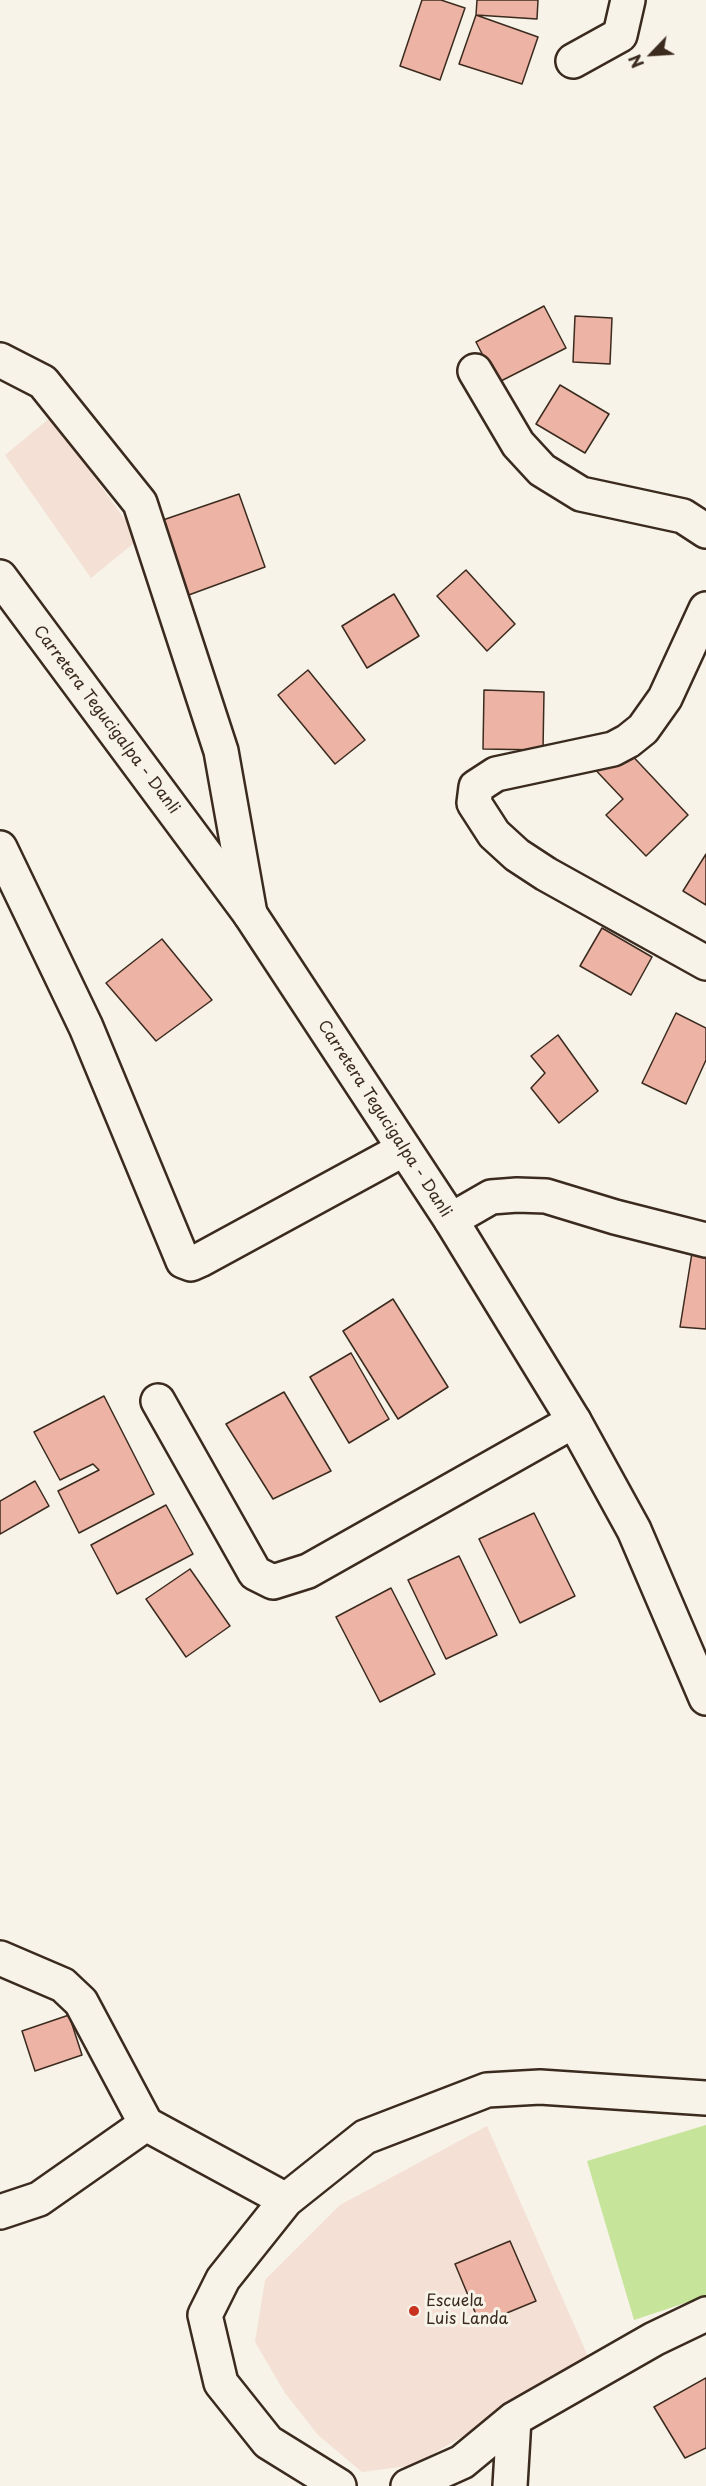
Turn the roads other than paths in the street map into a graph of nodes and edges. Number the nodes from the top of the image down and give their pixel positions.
1 (628, 0) edge
2 (573, 61) dead end
3 (0, 360) edge
4 (475, 371) dead end
5 (706, 531) edge
6 (0, 577) edge
7 (706, 609) edge
8 (0, 848) edge
9 (250, 914) junction
10 (706, 963) edge
11 (405, 1149) junction
12 (451, 1220) junction
13 (706, 1240) edge
14 (158, 1401) dead end
15 (574, 1421) junction
16 (706, 1698) edge
17 (0, 1958) edge
18 (706, 2098) edge
19 (146, 2124) junction
20 (286, 2200) junction
21 (0, 2212) edge
22 (706, 2314) edge
23 (514, 2419) junction
24 (339, 2486) edge
25 (408, 2486) edge
26 (510, 2486) edge

1 - 2 main road
3 - 9 main road
4 - 5 main road
6 - 9 main road, Carretera Tegucigalpa - Danli
7 - 10 main road
8 - 11 main road
9 - 11 main road, Carretera Tegucigalpa - Danli
11 - 12 main road, Carretera Tegucigalpa - Danli
12 - 13 main road
12 - 15 main road, Carretera Tegucigalpa - Danli
14 - 15 main road
15 - 16 main road, Carretera Tegucigalpa - Danli
17 - 19 main road
18 - 20 main road
19 - 20 main road
19 - 21 main road
20 - 24 main road
22 - 23 main road
23 - 25 main road
23 - 26 main road

